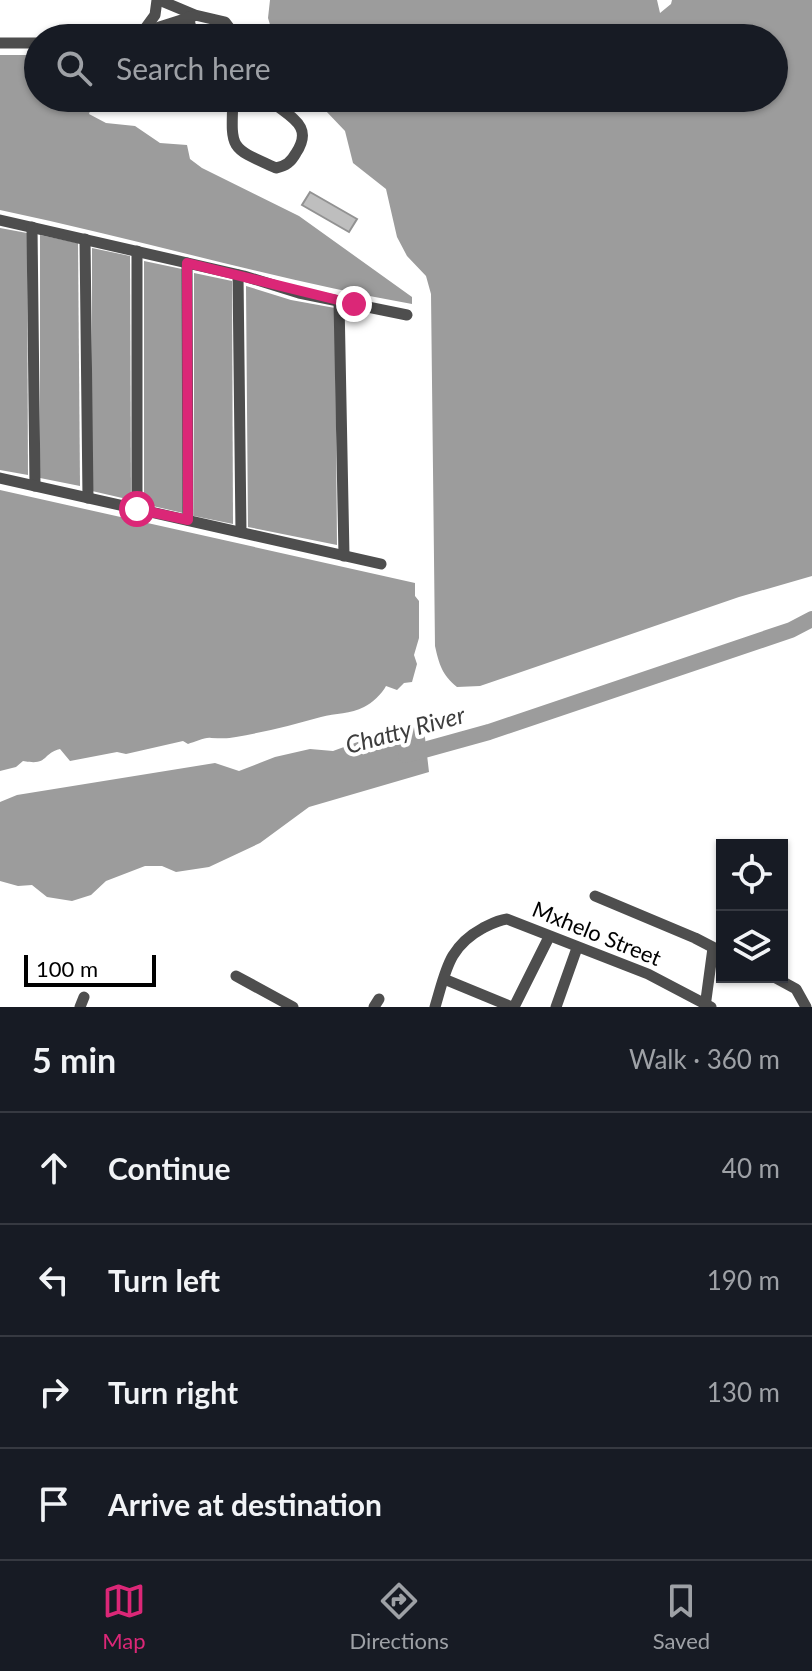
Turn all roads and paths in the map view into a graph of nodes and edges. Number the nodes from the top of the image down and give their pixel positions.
1 (158, 0) edge
2 (191, 16) junction
3 (148, 24) edge
4 (164, 24) edge
5 (192, 24) edge
6 (226, 24) edge
7 (0, 43) edge
8 (24, 43) edge
9 (233, 112) edge
10 (286, 112) edge
11 (0, 220) edge
12 (32, 227) junction
13 (85, 239) junction
14 (137, 251) junction
15 (187, 263) junction
16 (238, 275) junction
17 (339, 301) junction
18 (407, 315) dead end
19 (0, 478) edge
20 (35, 486) junction
21 (88, 498) junction
22 (137, 509) junction
23 (188, 520) junction
24 (241, 532) junction
25 (344, 556) junction
26 (381, 564) dead end
27 (595, 896) dead end
28 (549, 937) junction
29 (577, 948) junction
30 (716, 949) edge
31 (716, 960) edge
32 (236, 976) dead end
33 (444, 979) junction
34 (785, 983) edge
35 (707, 1006) edge
36 (293, 1007) edge
37 (435, 1007) edge
38 (513, 1007) edge
39 (556, 1007) edge
40 (806, 1007) edge

1 - 2 street
1 - 3 street
2 - 4 street
2 - 5 street
2 - 6 street
7 - 8 street
9 - 10 street
11 - 12 street
12 - 13 street
12 - 20 street
13 - 14 street
13 - 21 street
14 - 15 street
14 - 22 street
15 - 16 street
15 - 23 street
16 - 17 street
16 - 24 street
17 - 18 street
17 - 25 street
19 - 20 street
20 - 21 street
21 - 22 street
22 - 23 street
23 - 24 street
24 - 25 street
25 - 26 street
27 - 30 street
28 - 29 street, Mxhelo Street
28 - 33 street, Mxhelo Street
28 - 38 street
29 - 35 street, Mxhelo Street
29 - 39 street
31 - 35 street
32 - 36 street
33 - 37 street, Mxhelo Street
33 - 38 street
34 - 40 street

